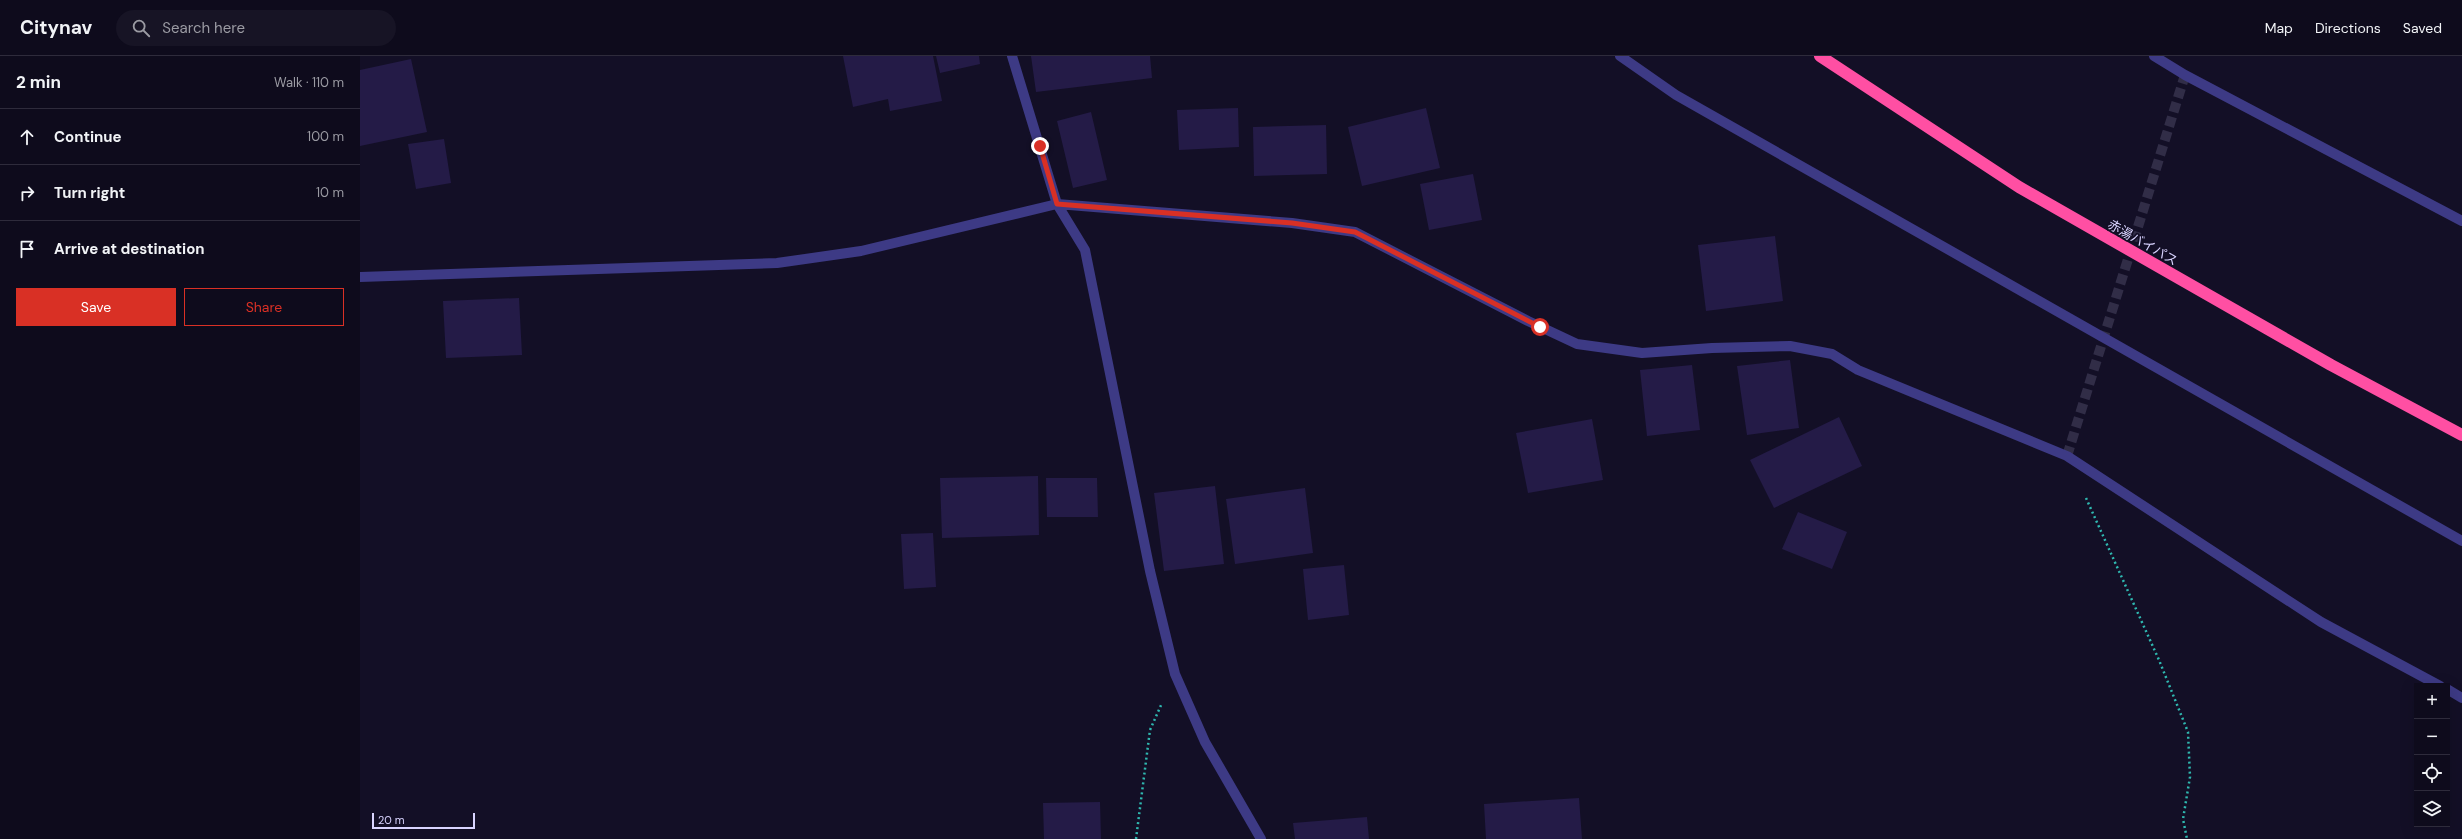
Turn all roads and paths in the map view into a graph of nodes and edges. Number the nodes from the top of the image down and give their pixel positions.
1 (1012, 56) edge
2 (1620, 56) edge
3 (1820, 56) edge
4 (2154, 56) edge
5 (1057, 204) junction
6 (2462, 222) edge
7 (360, 277) edge
8 (2462, 435) edge
9 (2084, 494) dead end
10 (2462, 541) edge
11 (1175, 674) junction
12 (2434, 683) edge
13 (2450, 692) edge
14 (2462, 698) edge
15 (1136, 839) edge
16 (1261, 839) edge
17 (2187, 839) edge

1 - 5 street
2 - 10 street
3 - 8 highway, 赤湯バイパス
4 - 6 street
5 - 7 street
5 - 11 street
5 - 12 street
9 - 17 path
11 - 15 path
11 - 16 street
13 - 14 street

